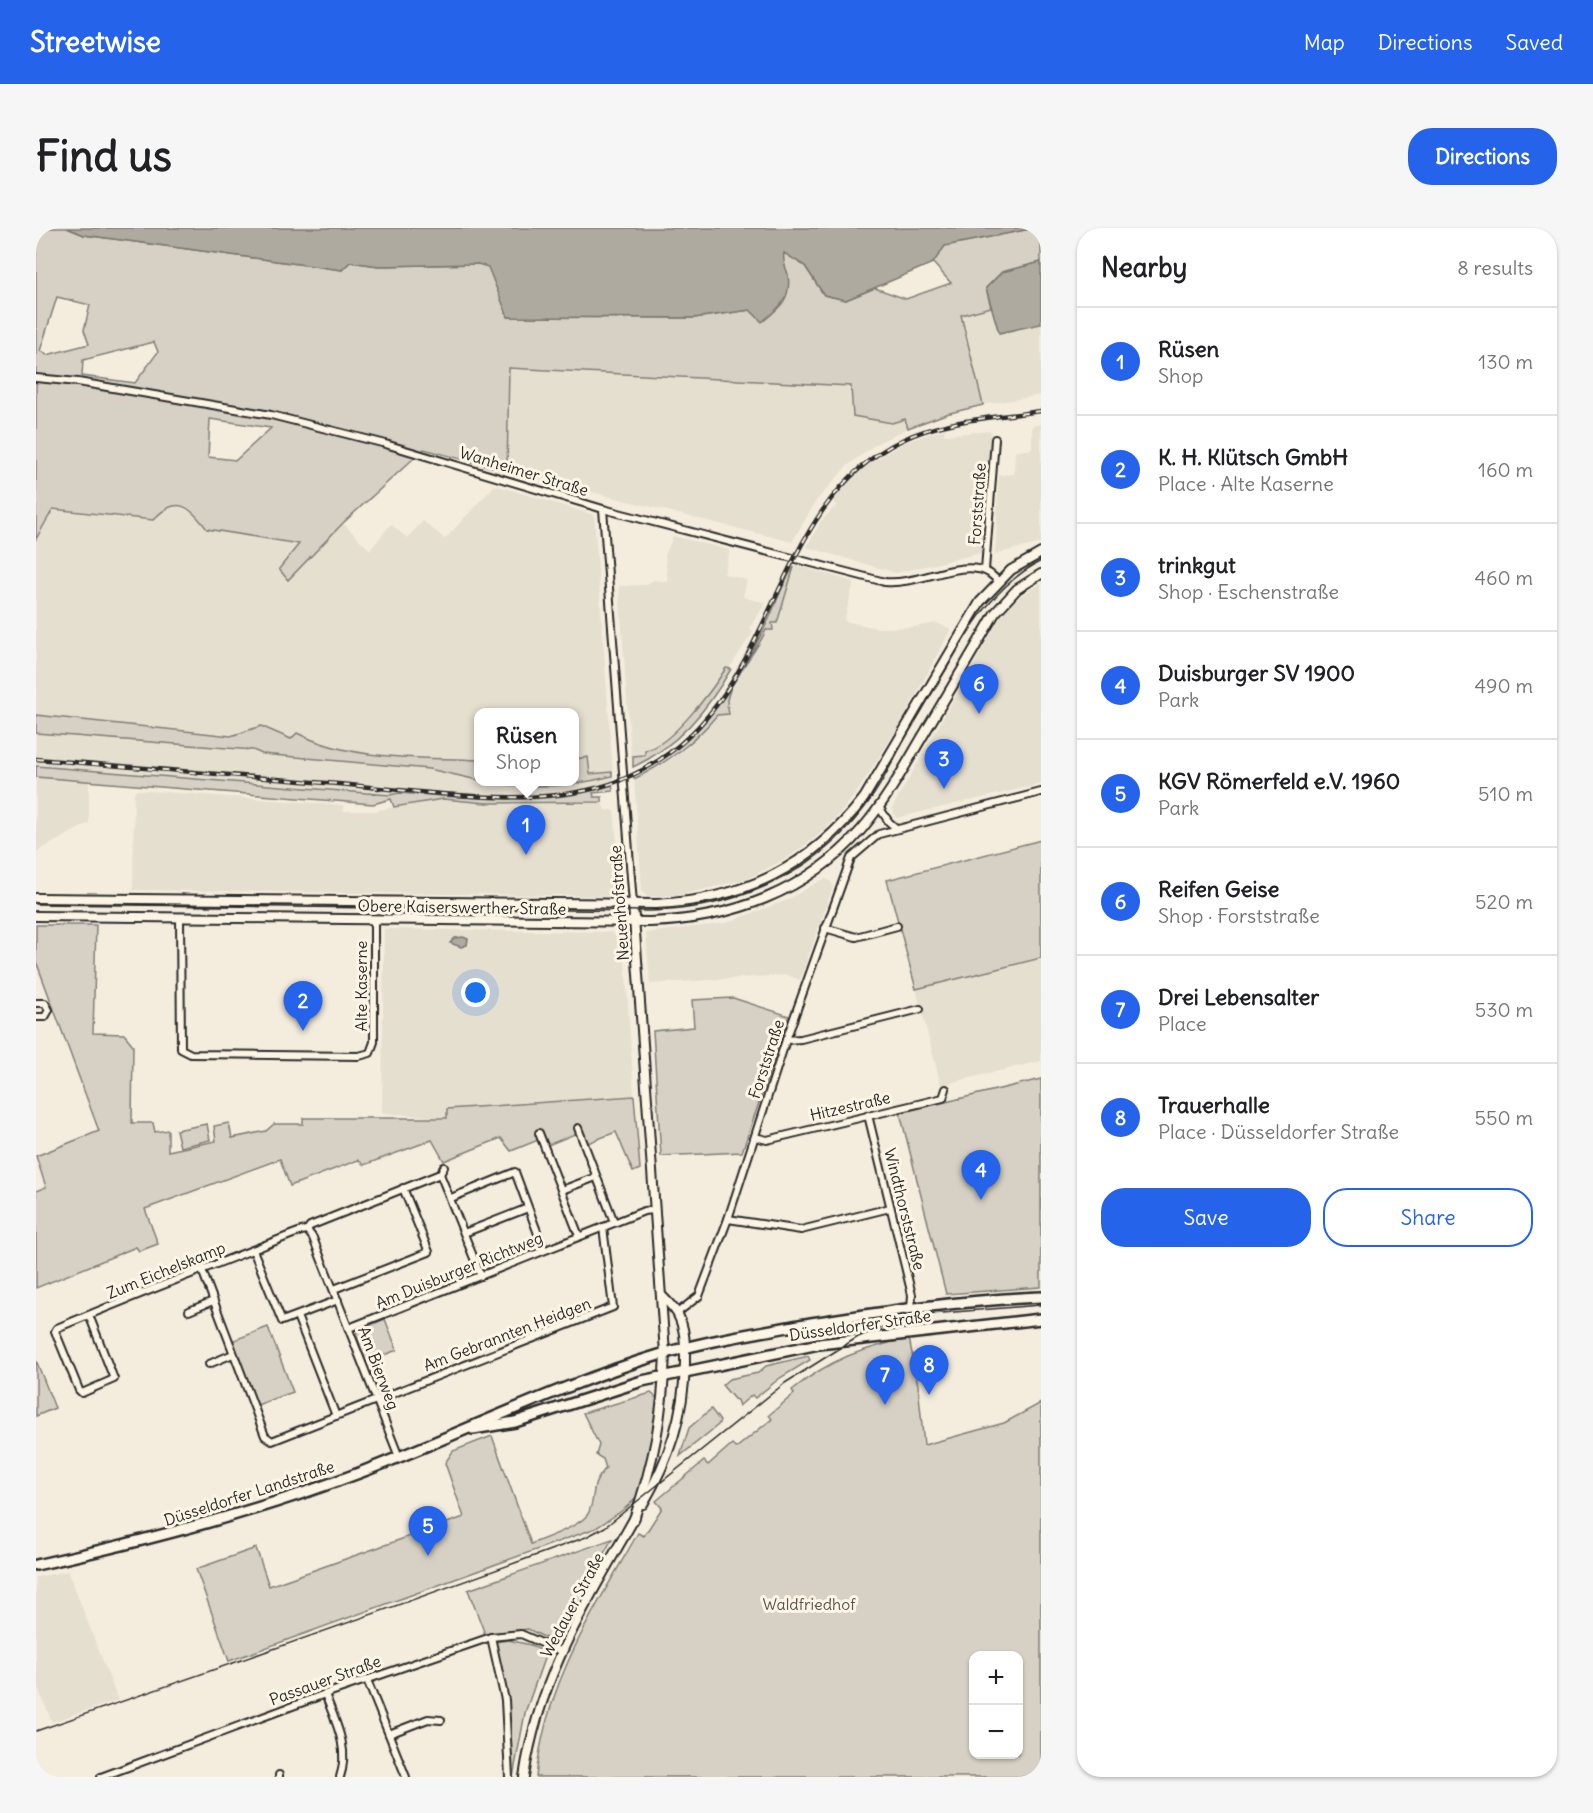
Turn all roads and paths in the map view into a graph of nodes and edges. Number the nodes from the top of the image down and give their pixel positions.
1 (36, 378) edge
2 (995, 439) dead end
3 (603, 509) junction
4 (1041, 553) edge
5 (984, 570) junction
6 (1041, 574) edge
7 (998, 581) junction
8 (1041, 792) edge
9 (879, 807) junction
10 (896, 828) junction
11 (36, 898) edge
12 (633, 904) junction
13 (36, 916) edge
14 (180, 917) junction
15 (374, 920) junction
16 (634, 922) junction
17 (897, 926) dead end
18 (825, 928) junction
19 (36, 1003) edge
20 (920, 1009) dead end
21 (36, 1017) edge
22 (786, 1040) junction
23 (946, 1089) dead end
24 (868, 1115) junction
25 (578, 1128) dead end
26 (539, 1133) dead end
27 (755, 1137) junction
28 (596, 1177) junction
29 (403, 1188) junction
30 (562, 1190) junction
31 (451, 1198) junction
32 (528, 1208) junction
33 (890, 1208) junction
34 (654, 1210) junction
35 (728, 1219) junction
36 (615, 1222) junction
37 (603, 1227) junction
38 (307, 1230) junction
39 (464, 1233) junction
40 (579, 1236) junction
41 (253, 1250) junction
42 (544, 1250) junction
43 (201, 1270) junction
44 (481, 1275) junction
45 (334, 1289) junction
46 (662, 1296) junction
47 (1041, 1297) edge
48 (338, 1300) junction
49 (213, 1301) junction
50 (911, 1309) junction
51 (189, 1311) dead end
52 (677, 1313) junction
53 (89, 1315) junction
54 (297, 1316) junction
55 (663, 1318) junction
56 (1041, 1319) edge
57 (349, 1328) junction
58 (685, 1348) junction
59 (665, 1353) junction
60 (233, 1354) junction
61 (209, 1364) dead end
62 (685, 1371) junction
63 (664, 1376) junction
64 (377, 1400) junction
65 (336, 1416) junction
66 (465, 1431) junction
67 (399, 1457) junction
68 (634, 1519) junction
69 (36, 1566) edge
70 (491, 1637) junction
71 (560, 1651) junction
72 (367, 1680) junction
73 (325, 1694) junction
74 (441, 1720) dead end
75 (389, 1734) junction
76 (101, 1777) edge
77 (339, 1777) edge
78 (406, 1777) edge
79 (509, 1777) edge
80 (524, 1777) edge

1 - 3 street, Wanheimer Straße
2 - 5 street, Forststraße
3 - 5 street, Wanheimer Straße
3 - 12 street, Neuenhofstraße
4 - 7 street
5 - 7 street
6 - 9 street
7 - 12 street, Obere Kaiserswerther Straße
8 - 10 street, Forststraße
9 - 10 street
9 - 16 street, Obere Kaiserswerther Straße
10 - 18 street, Forststraße
11 - 12 street, Obere Kaiserswerther Straße
12 - 16 street, Neuenhofstraße
13 - 14 street, Obere Kaiserswerther Straße
14 - 15 street, Obere Kaiserswerther Straße
14 - 15 street, Alte Kaserne
15 - 16 street, Obere Kaiserswerther Straße
16 - 34 street, Neuenhofstraße
17 - 18 street
18 - 22 street, Forststraße
19 - 21 street
20 - 22 street
22 - 27 street, Forststraße
23 - 24 street, Hitzestraße
24 - 27 street, Hitzestraße
24 - 33 street, Windthorststraße
25 - 28 street
26 - 30 street
27 - 35 street, Forststraße
28 - 30 street
28 - 36 street
29 - 31 street, Zum Eichelskamp
29 - 38 street, Zum Eichelskamp
29 - 45 street
30 - 40 street
31 - 32 street
31 - 39 street, Zum Eichelskamp
32 - 39 street
32 - 42 street
33 - 35 street
33 - 50 street, Windthorststraße
34 - 36 street, Am Duisburger Richtweg
34 - 46 street, Neuenhofstraße
35 - 52 street, Forststraße
36 - 37 street, Am Duisburger Richtweg
37 - 40 street, Am Duisburger Richtweg
37 - 64 street, Am Gebrannten Heidgen
38 - 41 street, Zum Eichelskamp
38 - 45 street, Am Bierweg
39 - 44 street, Zum Eichelskamp
40 - 42 street, Am Duisburger Richtweg
41 - 43 street, Zum Eichelskamp
41 - 54 street
42 - 44 street, Am Duisburger Richtweg
43 - 49 street, Am Gebrannten Heidgen
43 - 53 street, Zum Eichelskamp
44 - 57 street, Am Duisburger Richtweg
45 - 48 street, Am Bierweg
46 - 52 street
46 - 55 street, Neuenhofstraße
47 - 50 main road, Düsseldorfer Straße
48 - 54 street
48 - 57 street, Am Bierweg
49 - 51 street
49 - 60 street, Am Gebrannten Heidgen
50 - 58 main road, Düsseldorfer Straße
52 - 55 street
52 - 58 street
53 - 53 street, Zum Eichelskamp
54 - 65 street
55 - 59 street, Neuenhofstraße
56 - 62 main road, Düsseldorfer Straße
57 - 64 street, Am Bierweg
58 - 59 main road, Düsseldorfer Landstraße
58 - 62 street, Wedauer Straße
59 - 63 street, Neuenhofstraße
59 - 66 main road, Düsseldorfer Landstraße
60 - 61 street
60 - 65 street, Am Gebrannten Heidgen
62 - 63 main road, Düsseldorfer Landstraße
62 - 68 street, Wedauer Straße
63 - 66 main road, Düsseldorfer Landstraße
63 - 68 street, Wedauer Straße
64 - 65 street, Am Gebrannten Heidgen
64 - 67 street, Am Bierweg
66 - 67 main road, Düsseldorfer Landstraße
67 - 69 main road, Düsseldorfer Landstraße
68 - 71 street, Wedauer Straße
70 - 71 street, Passauer Straße
70 - 72 street, Passauer Straße
70 - 79 street
71 - 80 street, Wedauer Straße
72 - 73 street, Passauer Straße
72 - 75 street
73 - 76 street, Passauer Straße
73 - 77 street
74 - 75 street
75 - 78 street

